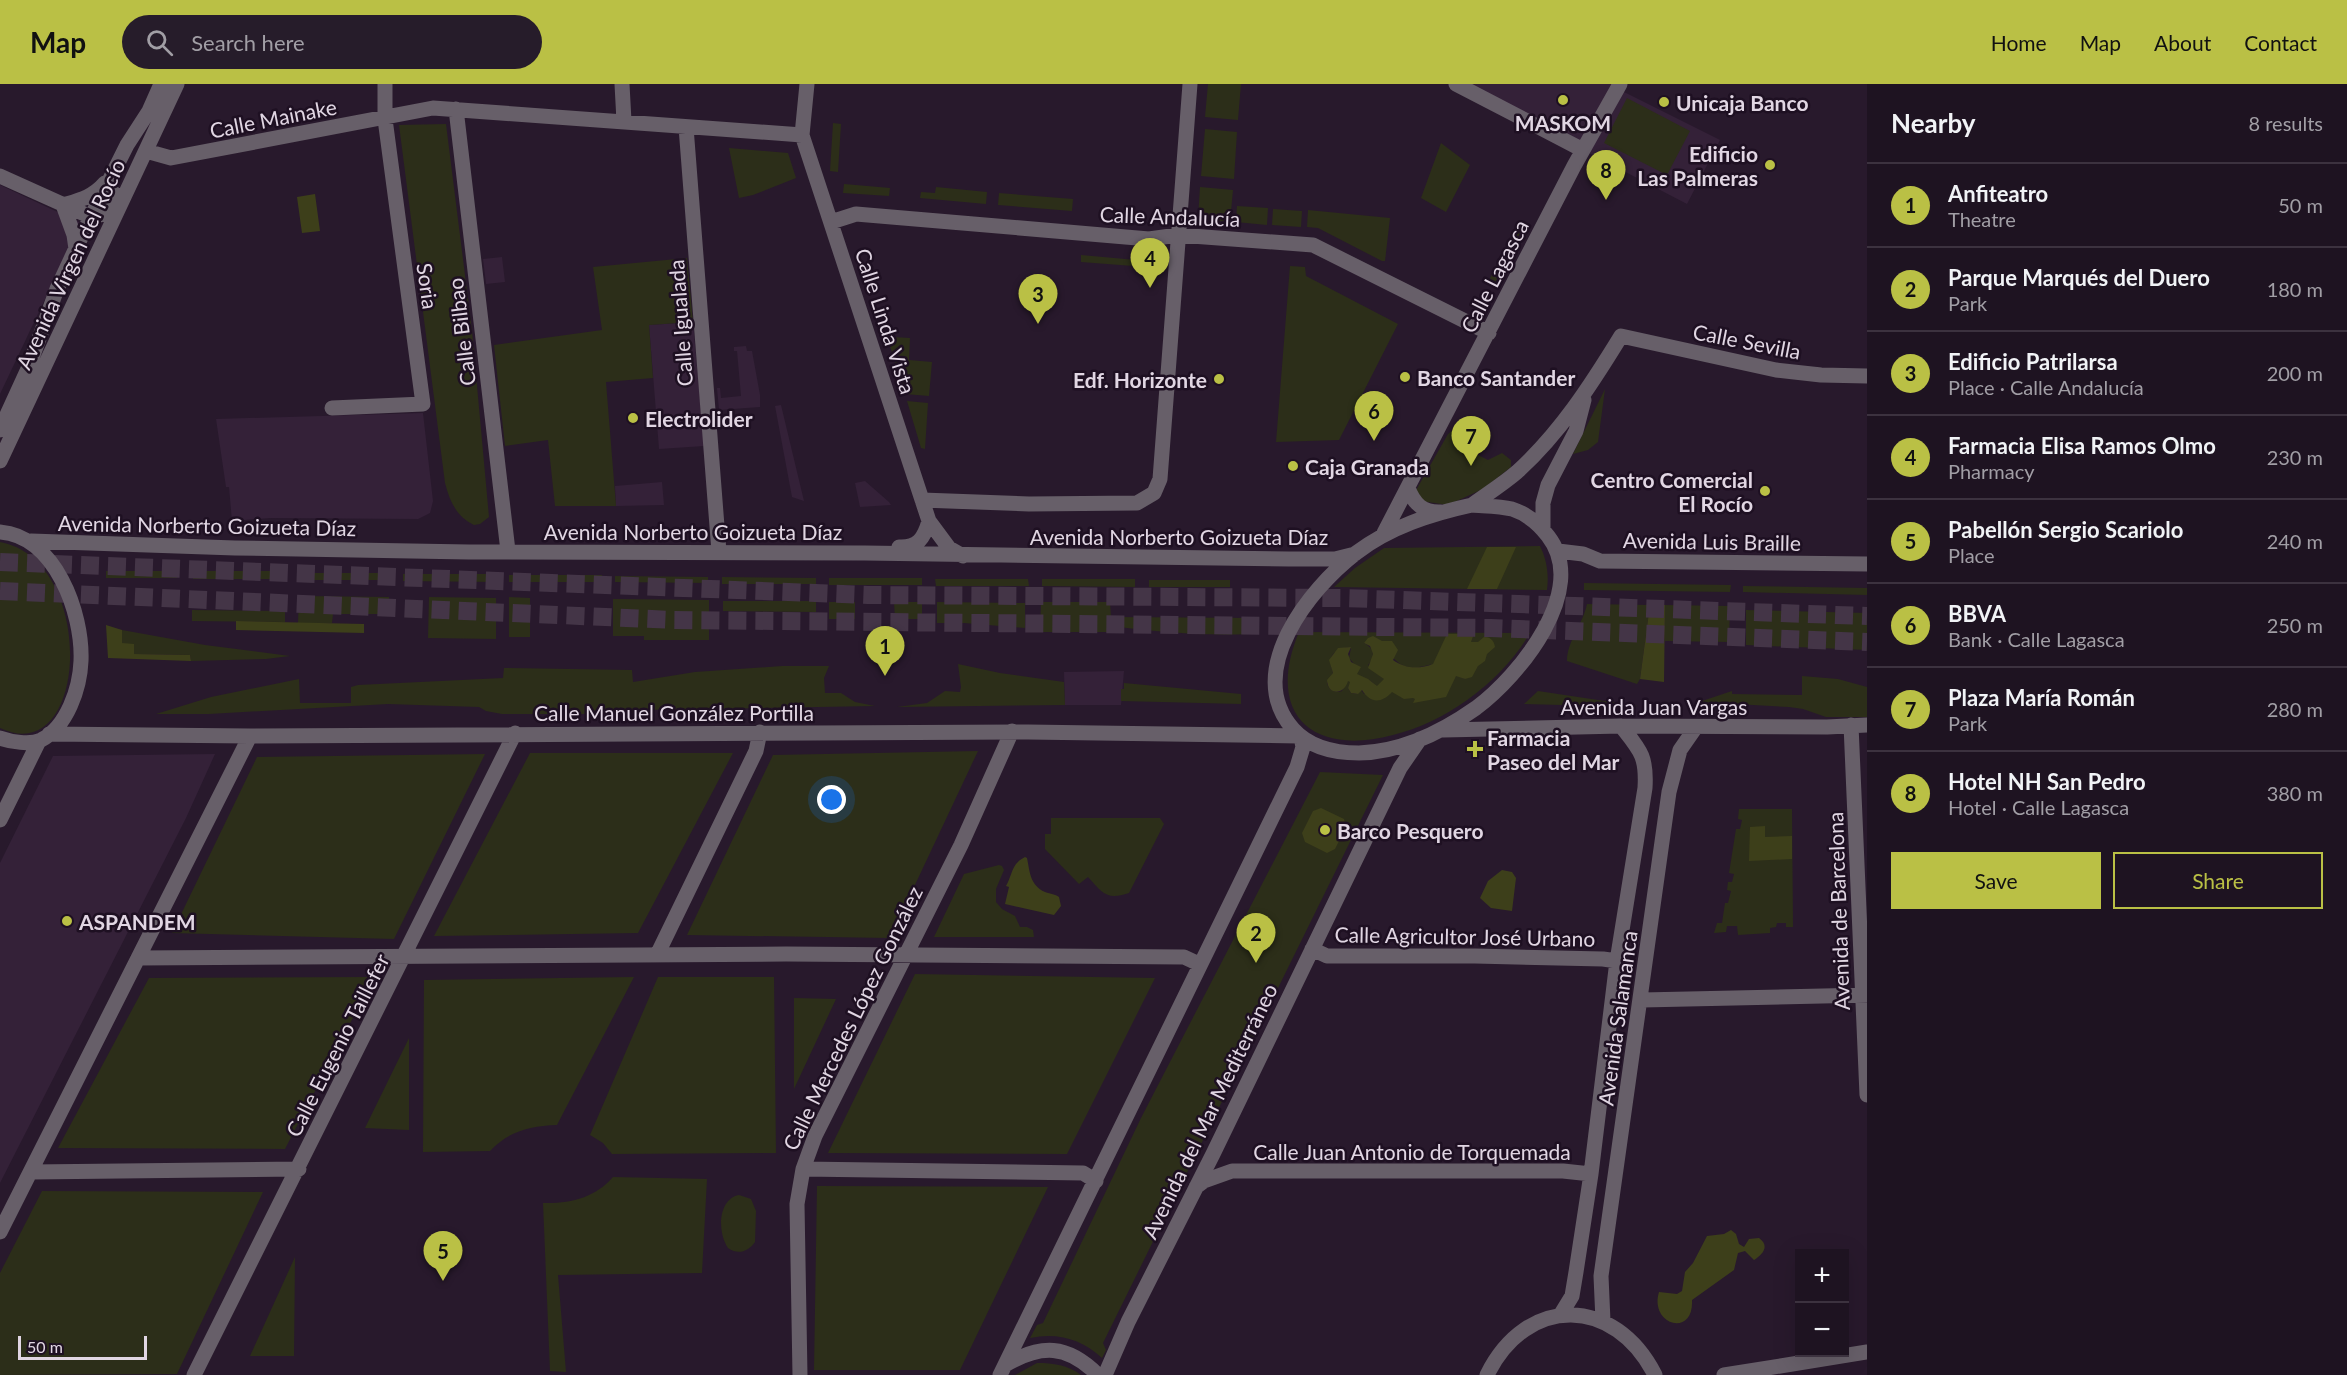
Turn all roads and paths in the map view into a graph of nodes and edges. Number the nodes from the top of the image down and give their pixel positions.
1 (161, 84) edge
2 (177, 84) edge
3 (385, 84) edge
4 (622, 84) edge
5 (807, 84) edge
6 (1190, 84) edge
7 (1456, 84) edge
8 (1620, 84) edge
9 (456, 109) junction
10 (385, 119) junction
11 (624, 121) junction
12 (686, 127) junction
13 (802, 135) junction
14 (1583, 150) junction
15 (146, 151) junction
16 (0, 176) edge
17 (111, 177) junction
18 (63, 205) junction
19 (91, 217) junction
20 (831, 222) junction
21 (1178, 234) junction
22 (76, 249) junction
23 (61, 333) junction
24 (1489, 333) junction
25 (1867, 376) edge
26 (1586, 394) junction
27 (332, 408) dead end
28 (0, 430) edge
29 (0, 461) edge
30 (1408, 488) junction
31 (922, 500) junction
32 (1472, 505) junction
33 (1441, 512) junction
34 (928, 521) junction
35 (2, 528) edge
36 (1544, 530) junction
37 (1384, 533) junction
38 (31, 541) junction
39 (508, 551) junction
40 (1558, 551) junction
41 (719, 552) junction
42 (865, 553) junction
43 (1354, 554) junction
44 (963, 556) junction
45 (1867, 564) edge
46 (1859, 725) edge
47 (1621, 726) junction
48 (1696, 727) junction
49 (1440, 730) junction
50 (759, 732) junction
51 (1012, 732) junction
52 (515, 733) junction
53 (250, 736) junction
54 (1300, 736) junction
55 (0, 738) edge
56 (44, 738) junction
57 (1420, 739) junction
58 (0, 820) edge
59 (1312, 949) junction
60 (657, 955) junction
61 (904, 955) junction
62 (405, 956) junction
63 (138, 958) junction
64 (1617, 961) junction
65 (1199, 964) junction
66 (1864, 995) edge
67 (1642, 1000) junction
68 (1867, 1095) edge
69 (1213, 1154) junction
70 (298, 1168) junction
71 (803, 1168) junction
72 (1232, 1171) junction
73 (31, 1172) junction
74 (1591, 1174) junction
75 (1096, 1181) junction
76 (1196, 1188) junction
77 (0, 1232) edge
78 (1562, 1314) junction
79 (1603, 1321) junction
80 (1867, 1352) edge
81 (1002, 1370) edge
82 (194, 1375) edge
83 (800, 1375) edge
84 (1098, 1375) edge
85 (1105, 1375) edge
86 (1487, 1375) edge
87 (1655, 1375) edge
88 (1724, 1375) edge

1 - 17 street, Avenida Virgen del Rocío
2 - 15 street, Avenida Virgen del Rocío
3 - 10 street, Soria
4 - 11 street
5 - 13 street
6 - 21 street
7 - 14 street
8 - 14 street, Calle Lagasca
9 - 10 street, Calle Mainake
9 - 11 street, Calle Mainake
9 - 39 street, Calle Bilbao
10 - 15 street, Calle Mainake
10 - 27 street, Soria
11 - 12 street, Calle Mainake
12 - 13 street, Calle Mainake
12 - 41 street, Calle Igualada
13 - 20 street, Calle Linda Vista
14 - 24 street, Calle Lagasca
15 - 19 street
15 - 23 street, Avenida Virgen del Rocío
16 - 18 street
17 - 18 street
17 - 19 street, Avenida Virgen del Rocío
18 - 19 street
18 - 22 street
19 - 22 street, Avenida Virgen del Rocío
19 - 23 street
20 - 21 street, Calle Andalucía
20 - 31 street, Calle Linda Vista
21 - 24 street, Calle Andalucía
21 - 31 street
22 - 28 street, Avenida Virgen del Rocío
23 - 29 street, Avenida Virgen del Rocío
24 - 30 street, Calle Lagasca
25 - 26 street, Calle Sevilla
26 - 32 street
26 - 36 street
30 - 33 street
30 - 37 street, Calle Lagasca
31 - 34 street, Calle Linda Vista
32 - 33 street
32 - 36 street
33 - 37 street
34 - 42 street
34 - 44 street, Calle Linda Vista
35 - 38 street
36 - 40 street
37 - 43 street
38 - 39 street, Avenida Norberto Goizueta Díaz
38 - 56 street
39 - 41 street, Avenida Norberto Goizueta Díaz
40 - 45 street, Avenida Luis Braille
40 - 49 street
41 - 42 street, Avenida Norberto Goizueta Díaz
42 - 44 street, Avenida Norberto Goizueta Díaz
43 - 44 street, Avenida Norberto Goizueta Díaz
43 - 54 street
46 - 48 street, Avenida Juan Vargas
46 - 66 street, Avenida de Barcelona
47 - 48 street, Avenida Juan Vargas
47 - 49 street, Avenida Juan Vargas
47 - 64 street, Avenida Salamanca
48 - 67 street, Avenida Salamanca
49 - 57 street
50 - 51 street, Calle Manuel González Portilla
50 - 52 street, Calle Manuel González Portilla
50 - 60 street
51 - 54 street, Calle Manuel González Portilla
51 - 61 street, Calle Mercedes López González
52 - 53 street, Calle Manuel González Portilla
52 - 62 street, Calle Eugenio Taillefer
53 - 56 street, Calle Manuel González Portilla
53 - 63 street
54 - 57 street
54 - 65 street
55 - 56 street, Calle Manuel González Portilla
56 - 58 street
57 - 59 street, Avenida del Mar Mediterráneo
59 - 64 street, Calle Agricultor José Urbano
59 - 69 street, Avenida del Mar Mediterráneo
60 - 61 street
60 - 62 street
61 - 65 street
61 - 71 street, Calle Mercedes López González
62 - 63 street
62 - 70 street, Calle Eugenio Taillefer
63 - 73 street
64 - 74 street, Avenida Salamanca
65 - 75 street
66 - 67 street
66 - 68 street, Avenida de Barcelona
67 - 79 street, Avenida Salamanca
69 - 72 street, Calle Juan Antonio de Torquemada
69 - 76 street, Avenida del Mar Mediterráneo
70 - 73 street
70 - 82 street, Calle Eugenio Taillefer
71 - 75 street
71 - 83 street, Calle Mercedes López González
72 - 74 street, Calle Juan Antonio de Torquemada
72 - 76 street, Calle Juan Antonio de Torquemada
73 - 77 street
74 - 78 street, Avenida Salamanca
75 - 81 street
76 - 85 street, Avenida del Mar Mediterráneo
78 - 79 street
78 - 86 street
79 - 87 street
80 - 88 street
81 - 84 street

